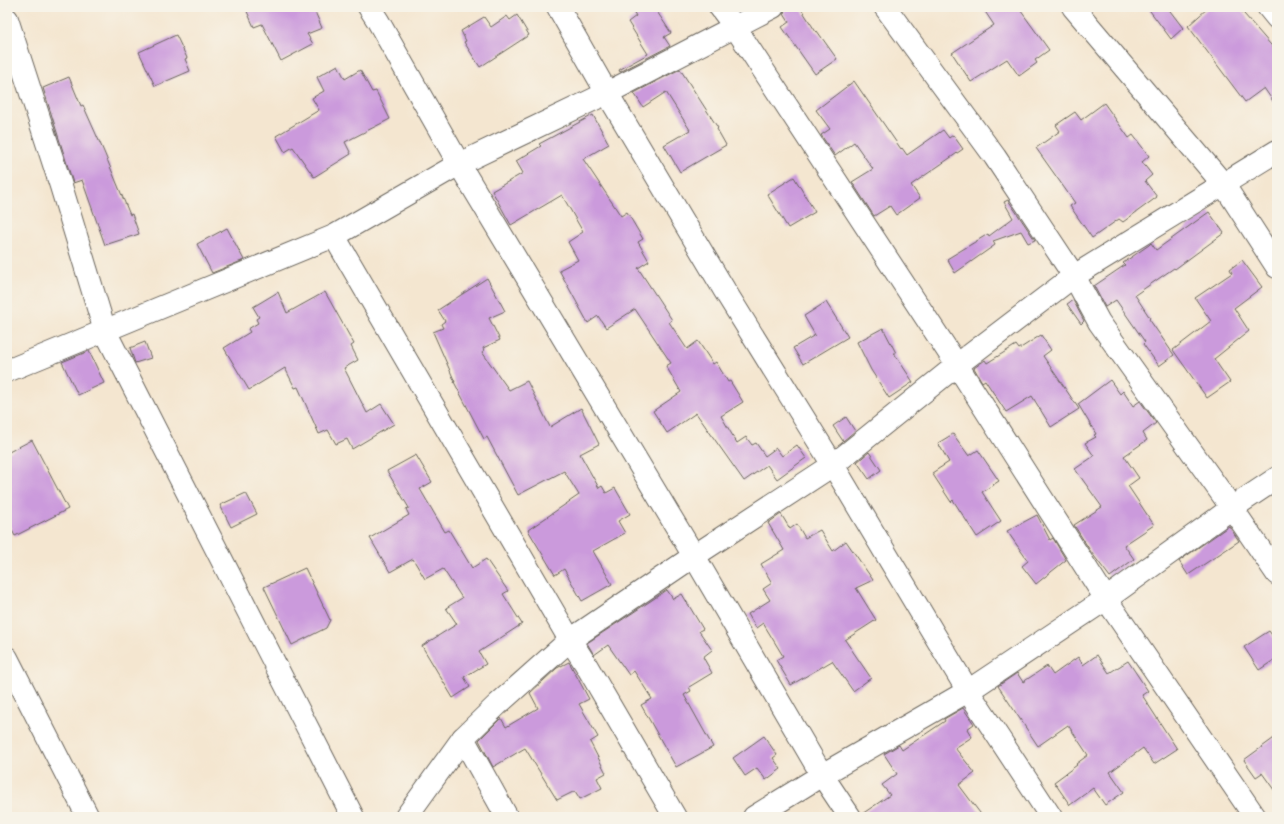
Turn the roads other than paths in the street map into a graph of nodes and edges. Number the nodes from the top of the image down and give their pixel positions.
1 (369, 7) edge
2 (558, 7) edge
3 (720, 7) edge
4 (773, 7) edge
5 (885, 7) edge
6 (1073, 7) edge
7 (1268, 7) edge
8 (1277, 18) edge
9 (7, 19) edge
10 (735, 27) junction
11 (607, 93) junction
12 (1277, 151) edge
13 (459, 164) junction
14 (1224, 185) junction
15 (334, 236) junction
16 (1277, 267) edge
17 (1074, 276) junction
18 (105, 331) junction
19 (957, 365) junction
20 (7, 372) edge
21 (833, 465) junction
22 (1277, 478) edge
23 (1232, 508) junction
24 (694, 556) junction
25 (1277, 574) edge
26 (1106, 600) junction
27 (570, 640) junction
28 (7, 658) edge
29 (13, 684) edge
30 (968, 691) junction
31 (463, 738) junction
32 (822, 775) junction
33 (88, 817) edge
34 (353, 817) edge
35 (406, 817) edge
36 (507, 817) edge
37 (675, 817) edge
38 (754, 817) edge
39 (850, 817) edge
40 (1051, 817) edge
41 (1255, 817) edge

1 - 13 street
2 - 11 street
3 - 10 street
4 - 10 street
5 - 17 street
6 - 14 street
7 - 8 street
9 - 18 street
10 - 11 street
10 - 19 street
11 - 13 street
11 - 21 street
12 - 14 street
13 - 15 street
13 - 24 street
14 - 16 street
14 - 17 street
15 - 18 street
15 - 27 street
17 - 19 street
17 - 23 street
18 - 20 street
18 - 34 street
19 - 21 street
19 - 26 street
21 - 24 street
21 - 30 street
22 - 23 street
23 - 25 street
23 - 26 street
24 - 27 street
24 - 32 street
26 - 30 street
26 - 41 street
27 - 31 street
27 - 37 street
28 - 29 street
29 - 33 street
30 - 32 street
30 - 40 street
31 - 35 street
31 - 36 street
32 - 38 street
32 - 39 street

